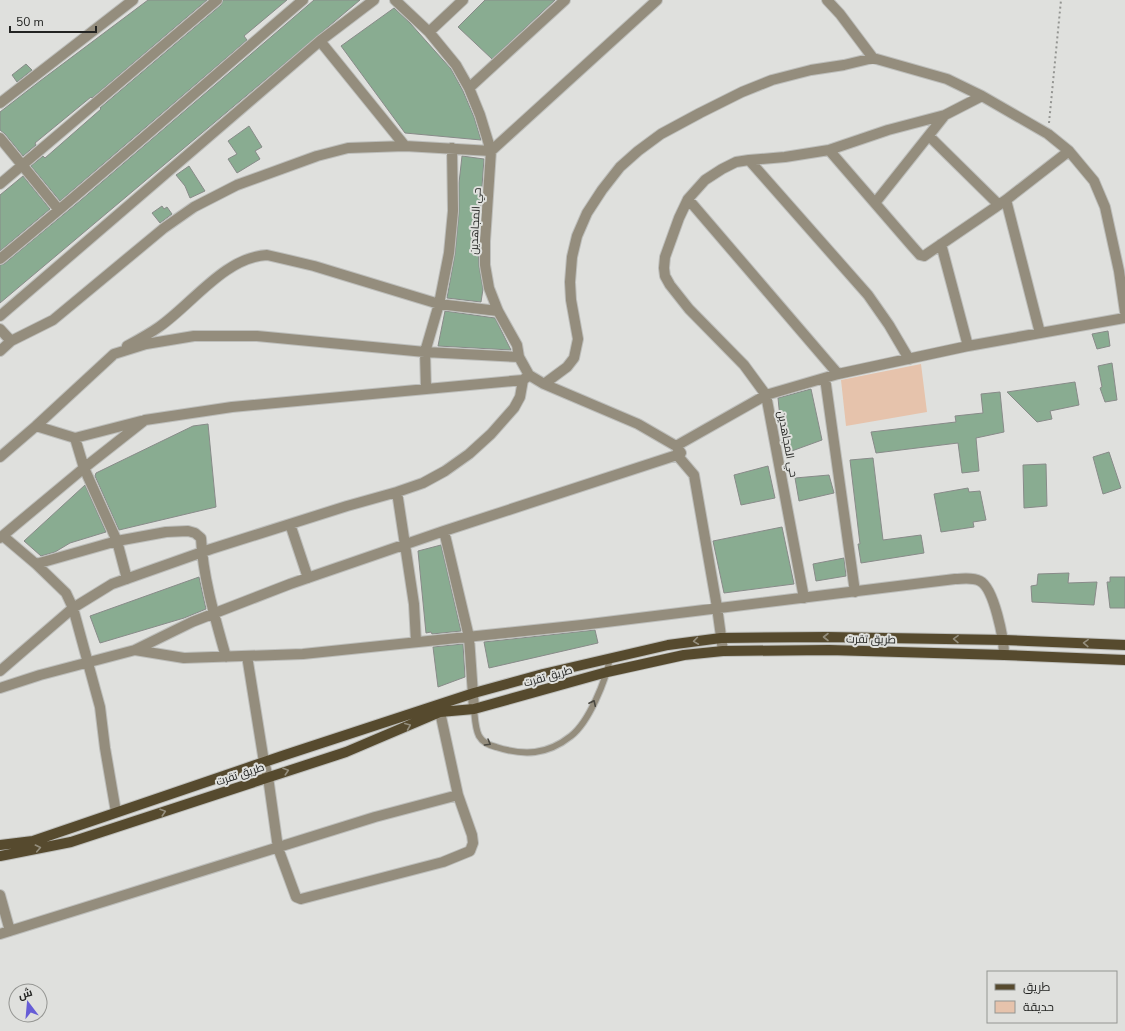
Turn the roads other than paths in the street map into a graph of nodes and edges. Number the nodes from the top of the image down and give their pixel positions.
1 (133, 0) edge
2 (217, 0) edge
3 (303, 0) edge
4 (374, 0) edge
5 (463, 0) edge
6 (565, 0) edge
7 (657, 0) edge
8 (827, 0) edge
9 (398, 1) edge
10 (429, 32) junction
11 (320, 41) junction
12 (873, 58) junction
13 (469, 88) junction
14 (982, 96) junction
15 (0, 102) edge
16 (945, 115) junction
17 (929, 136) junction
18 (0, 138) edge
19 (405, 146) junction
20 (452, 148) junction
21 (829, 150) junction
22 (491, 151) junction
23 (1069, 151) junction
24 (749, 160) junction
25 (21, 165) junction
26 (0, 184) edge
27 (688, 199) junction
28 (875, 203) junction
29 (1003, 203) junction
30 (59, 210) junction
31 (941, 244) junction
32 (0, 259) edge
33 (439, 304) junction
34 (498, 311) junction
35 (1125, 312) edge
36 (0, 316) edge
37 (1125, 318) edge
38 (0, 329) edge
39 (1040, 333) junction
40 (10, 341) junction
41 (968, 346) junction
42 (0, 352) edge
43 (425, 352) junction
44 (114, 354) junction
45 (519, 357) junction
46 (909, 359) junction
47 (838, 374) junction
48 (526, 377) junction
49 (825, 378) junction
50 (544, 384) junction
51 (426, 389) junction
52 (766, 395) junction
53 (145, 420) junction
54 (36, 426) junction
55 (75, 438) junction
56 (677, 451) junction
57 (0, 457) edge
58 (84, 468) junction
59 (397, 492) junction
60 (290, 524) junction
61 (444, 531) junction
62 (1, 537) edge
63 (117, 541) junction
64 (404, 545) junction
65 (202, 552) junction
66 (36, 564) junction
67 (308, 578) junction
68 (127, 579) junction
69 (855, 592) junction
70 (804, 598) junction
71 (717, 607) junction
72 (73, 608) junction
73 (214, 614) junction
74 (468, 637) junction
75 (721, 638) junction
76 (1004, 640) junction
77 (416, 642) junction
78 (1125, 645) edge
79 (135, 650) junction
80 (723, 651) junction
81 (1004, 654) junction
82 (247, 656) junction
83 (226, 657) junction
84 (610, 658) junction
85 (1125, 660) edge
86 (88, 662) junction
87 (0, 671) edge
88 (607, 672) junction
89 (0, 688) edge
90 (474, 693) junction
91 (474, 709) junction
92 (440, 712) junction
93 (264, 762) junction
94 (268, 777) junction
95 (458, 795) junction
96 (116, 812) junction
97 (0, 845) edge
98 (278, 848) junction
99 (0, 856) edge
100 (0, 895) edge
101 (10, 931) junction
102 (0, 934) edge

1 - 15 street
2 - 25 street
3 - 30 street
4 - 11 street
5 - 10 street
6 - 13 street
7 - 22 street
8 - 12 street
9 - 10 street, حي المجاهدين
10 - 13 street, حي المجاهدين
11 - 19 street
11 - 36 street
12 - 14 street
12 - 50 street
13 - 22 street, حي المجاهدين
14 - 16 street
14 - 23 street
16 - 17 street
16 - 21 street
17 - 28 street
17 - 29 street
18 - 25 street
19 - 20 street
19 - 40 street
20 - 22 street
20 - 33 street
21 - 24 street
21 - 28 street
22 - 34 street, حي المجاهدين
23 - 29 street
23 - 35 street
24 - 27 street
24 - 46 street
25 - 26 street
25 - 30 street
27 - 47 street
27 - 52 street
28 - 31 street
29 - 31 street
29 - 39 street
30 - 32 street
31 - 41 street
33 - 34 street
33 - 43 street
33 - 44 street
34 - 45 street, حي المجاهدين
37 - 39 street
38 - 40 street
39 - 41 street
40 - 42 street
41 - 46 street
43 - 44 street
43 - 45 street
43 - 51 street
44 - 54 street
45 - 48 street, حي المجاهدين
46 - 47 street
47 - 49 street
48 - 50 street, حي المجاهدين
48 - 51 street
48 - 59 street
49 - 52 street
49 - 69 street
50 - 56 street, حي المجاهدين
51 - 53 street
52 - 56 street
52 - 70 street, حي المجاهدين
53 - 55 street
53 - 58 street
54 - 55 street
54 - 57 street
55 - 58 street
56 - 61 street
56 - 71 street, حي المجاهدين
58 - 62 street
58 - 63 street
59 - 60 street
59 - 64 street
60 - 65 street
60 - 67 street
61 - 64 street
61 - 74 street
62 - 66 street
63 - 65 street
63 - 66 street
63 - 68 street
64 - 67 street
64 - 77 street
65 - 68 street
65 - 73 street
66 - 72 street
67 - 73 street
68 - 72 street
69 - 70 street
69 - 76 street
70 - 71 street
71 - 74 street
71 - 75 street, حي المجاهدين
72 - 86 street
72 - 87 street
73 - 79 street
73 - 83 street
74 - 77 street
74 - 90 street
76 -> 75 main road, طريق تقرت
75 - 80 street, حي المجاهدين
75 -> 84 main road, طريق تقرت
78 -> 76 main road, طريق تقرت
76 - 81 street
77 - 82 street
79 - 83 street
79 - 86 street
80 - 81 main road, طريق تقرت
80 - 88 main road, طريق تقرت
81 - 85 main road, طريق تقرت
82 - 83 street
82 - 93 street
84 - 88 lane
84 - 90 main road, طريق تقرت
86 - 89 street
86 - 96 street
88 - 91 main road, طريق تقرت
91 -> 88 lane
90 - 91 street
90 - 93 main road, طريق تقرت
91 - 92 main road, طريق تقرت
94 -> 92 main road, طريق تقرت
92 - 95 street
93 - 94 street
93 - 96 main road, طريق تقرت
94 - 98 street
99 -> 94 main road, طريق تقرت
95 - 98 street
95 - 98 street
96 - 97 main road, طريق تقرت
98 - 101 street
100 - 101 street
101 - 102 street

